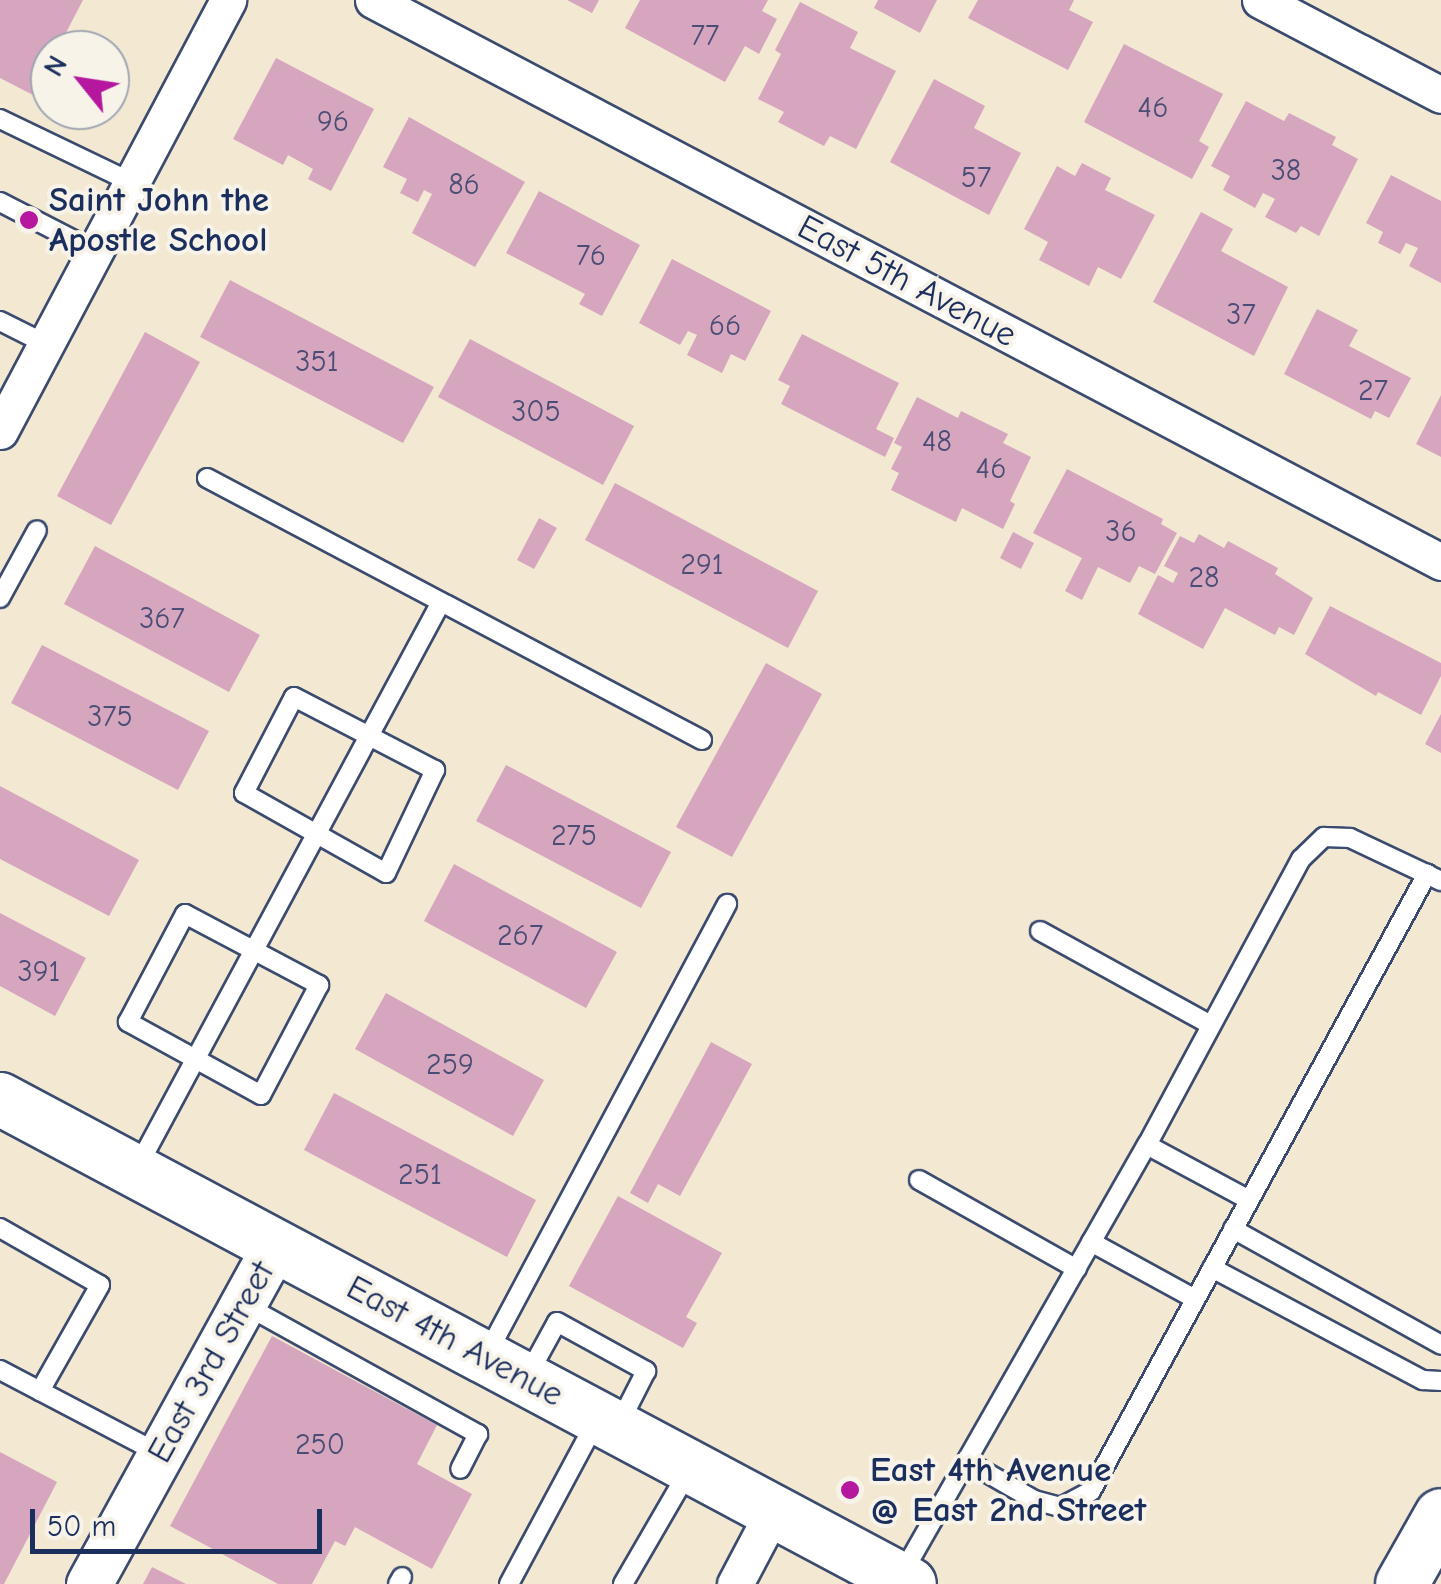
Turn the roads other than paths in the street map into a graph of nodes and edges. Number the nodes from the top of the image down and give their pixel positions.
1 (228, 0) edge
2 (373, 0) edge
3 (1260, 0) edge
4 (1441, 95) edge
5 (0, 119) edge
6 (132, 182) junction
7 (0, 202) edge
8 (95, 250) junction
9 (0, 321) edge
10 (46, 344) junction
11 (0, 431) edge
12 (208, 478) dead end
13 (37, 530) dead end
14 (1441, 562) edge
15 (0, 598) edge
16 (441, 602) junction
17 (368, 736) junction
18 (702, 740) dead end
19 (316, 835) junction
20 (1434, 878) edge
21 (727, 904) dead end
22 (1040, 930) dead end
23 (254, 950) junction
24 (1211, 1026) junction
25 (196, 1058) junction
26 (0, 1099) edge
27 (1146, 1146) junction
28 (136, 1171) junction
29 (919, 1180) dead end
30 (1250, 1200) junction
31 (0, 1228) edge
32 (1233, 1229) junction
33 (1091, 1242) junction
34 (275, 1245) junction
35 (1212, 1268) junction
36 (1077, 1269) junction
37 (1195, 1299) junction
38 (242, 1304) junction
39 (1441, 1345) edge
40 (506, 1367) junction
41 (0, 1370) edge
42 (1441, 1380) edge
43 (40, 1391) junction
44 (608, 1422) junction
45 (160, 1454) junction
46 (968, 1462) junction
47 (691, 1466) junction
48 (460, 1469) dead end
49 (774, 1510) junction
50 (1441, 1515) edge
51 (905, 1581) edge
52 (89, 1584) edge
53 (508, 1584) edge
54 (624, 1584) edge
55 (735, 1584) edge
56 (1402, 1584) edge

1 - 6 street
2 - 14 street, East 5th Avenue
3 - 4 street
5 - 6 lane
6 - 8 street
7 - 8 lane
8 - 10 street
9 - 10 lane
10 - 11 street
12 - 16 lane
13 - 15 lane
16 - 17 lane
16 - 18 lane
17 - 19 lane
17 - 19 lane
17 - 19 lane
19 - 23 lane
20 - 24 lane
20 - 30 lane
21 - 40 lane
22 - 24 lane
23 - 25 lane
23 - 25 lane
23 - 25 lane
24 - 27 lane
25 - 28 lane
26 - 28 main road, East 4th Avenue
27 - 30 lane
27 - 33 lane
28 - 34 main road, East 4th Avenue
29 - 36 lane
30 - 32 lane
31 - 43 lane
32 - 35 lane
32 - 39 lane
33 - 36 lane
33 - 37 lane
34 - 38 street, East 3rd Street
34 - 40 main road, East 4th Avenue
35 - 37 lane
35 - 42 lane
36 - 46 lane
37 - 46 lane
38 - 45 street, East 3rd Street
38 - 48 lane
40 - 44 main road, East 4th Avenue
41 - 43 lane
43 - 45 lane
44 - 47 main road, East 4th Avenue
44 - 53 lane
45 - 52 street, East 3rd Street
46 - 51 lane
47 - 49 main road, East 4th Avenue
47 - 54 lane
49 - 51 main road, East 4th Avenue
49 - 55 street
50 - 56 main road

